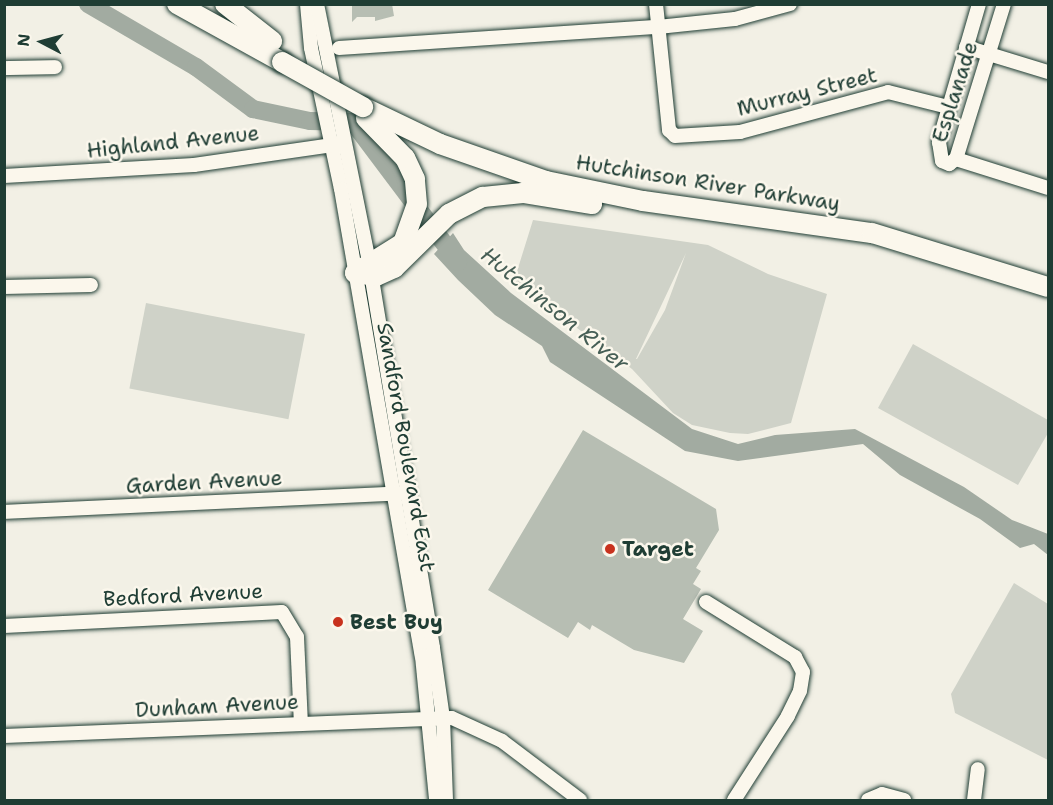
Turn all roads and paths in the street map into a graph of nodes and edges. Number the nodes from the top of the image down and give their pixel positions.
1 (177, 4) edge
2 (204, 4) edge
3 (225, 4) edge
4 (307, 4) edge
5 (317, 4) edge
6 (656, 4) edge
7 (790, 4) edge
8 (979, 4) edge
9 (1004, 4) edge
10 (658, 27) junction
11 (272, 41) junction
12 (966, 47) junction
13 (339, 48) dead end
14 (989, 54) junction
15 (287, 57) junction
16 (55, 67) dead end
17 (4, 68) edge
18 (1048, 72) edge
19 (356, 105) junction
20 (948, 107) junction
21 (338, 141) junction
22 (956, 159) junction
23 (4, 176) edge
24 (1048, 188) edge
25 (806, 221) junction
26 (407, 249) junction
27 (365, 270) junction
28 (1048, 273) edge
29 (91, 285) dead end
30 (4, 287) edge
31 (1048, 287) edge
32 (400, 494) junction
33 (4, 512) edge
34 (706, 602) dead end
35 (4, 626) edge
36 (437, 717) junction
37 (301, 724) junction
38 (4, 736) edge
39 (978, 769) dead end
40 (436, 801) edge
41 (446, 801) edge
42 (580, 801) edge
43 (734, 801) edge
44 (868, 801) edge
45 (904, 801) edge
46 (974, 801) edge

1 - 15 highway, Hutchinson River Parkway
2 - 11 highway, Hutchinson River Parkway
3 - 11 highway
4 - 21 street, Sandford Boulevard East
5 - 19 street, Sandford Boulevard East
6 - 10 street
7 - 10 street
8 - 12 street, Esplanade
9 - 14 street, Esplanade
10 - 13 street
10 - 20 street, Murray Street
11 - 15 highway, Hutchinson River Parkway
12 - 14 street
12 - 20 street, Esplanade
14 - 18 street
14 - 22 street, Esplanade
15 - 19 highway, Hutchinson River Parkway
16 - 17 street
19 - 21 street, Sandford Boulevard East
19 - 25 highway, Hutchinson River Parkway
19 - 26 highway
19 - 28 highway, Hutchinson River Parkway
20 - 22 street, Esplanade
21 - 23 street, Highland Avenue
21 - 27 street, Sandford Boulevard East
22 - 24 street
25 - 26 highway
25 - 31 highway, Hutchinson River Parkway
26 - 27 highway
27 - 32 street, Sandford Boulevard East
29 - 30 street
32 - 33 street, Garden Avenue
32 - 36 street, Sandford Boulevard East
34 - 43 street
35 - 37 street, Bedford Avenue
36 - 37 street, Dunham Avenue
36 - 40 street, Sandford Boulevard East
36 - 41 street, Sandford Boulevard East
36 - 42 street, Dunham Avenue
37 - 38 street, Dunham Avenue
39 - 46 street
44 - 45 street

